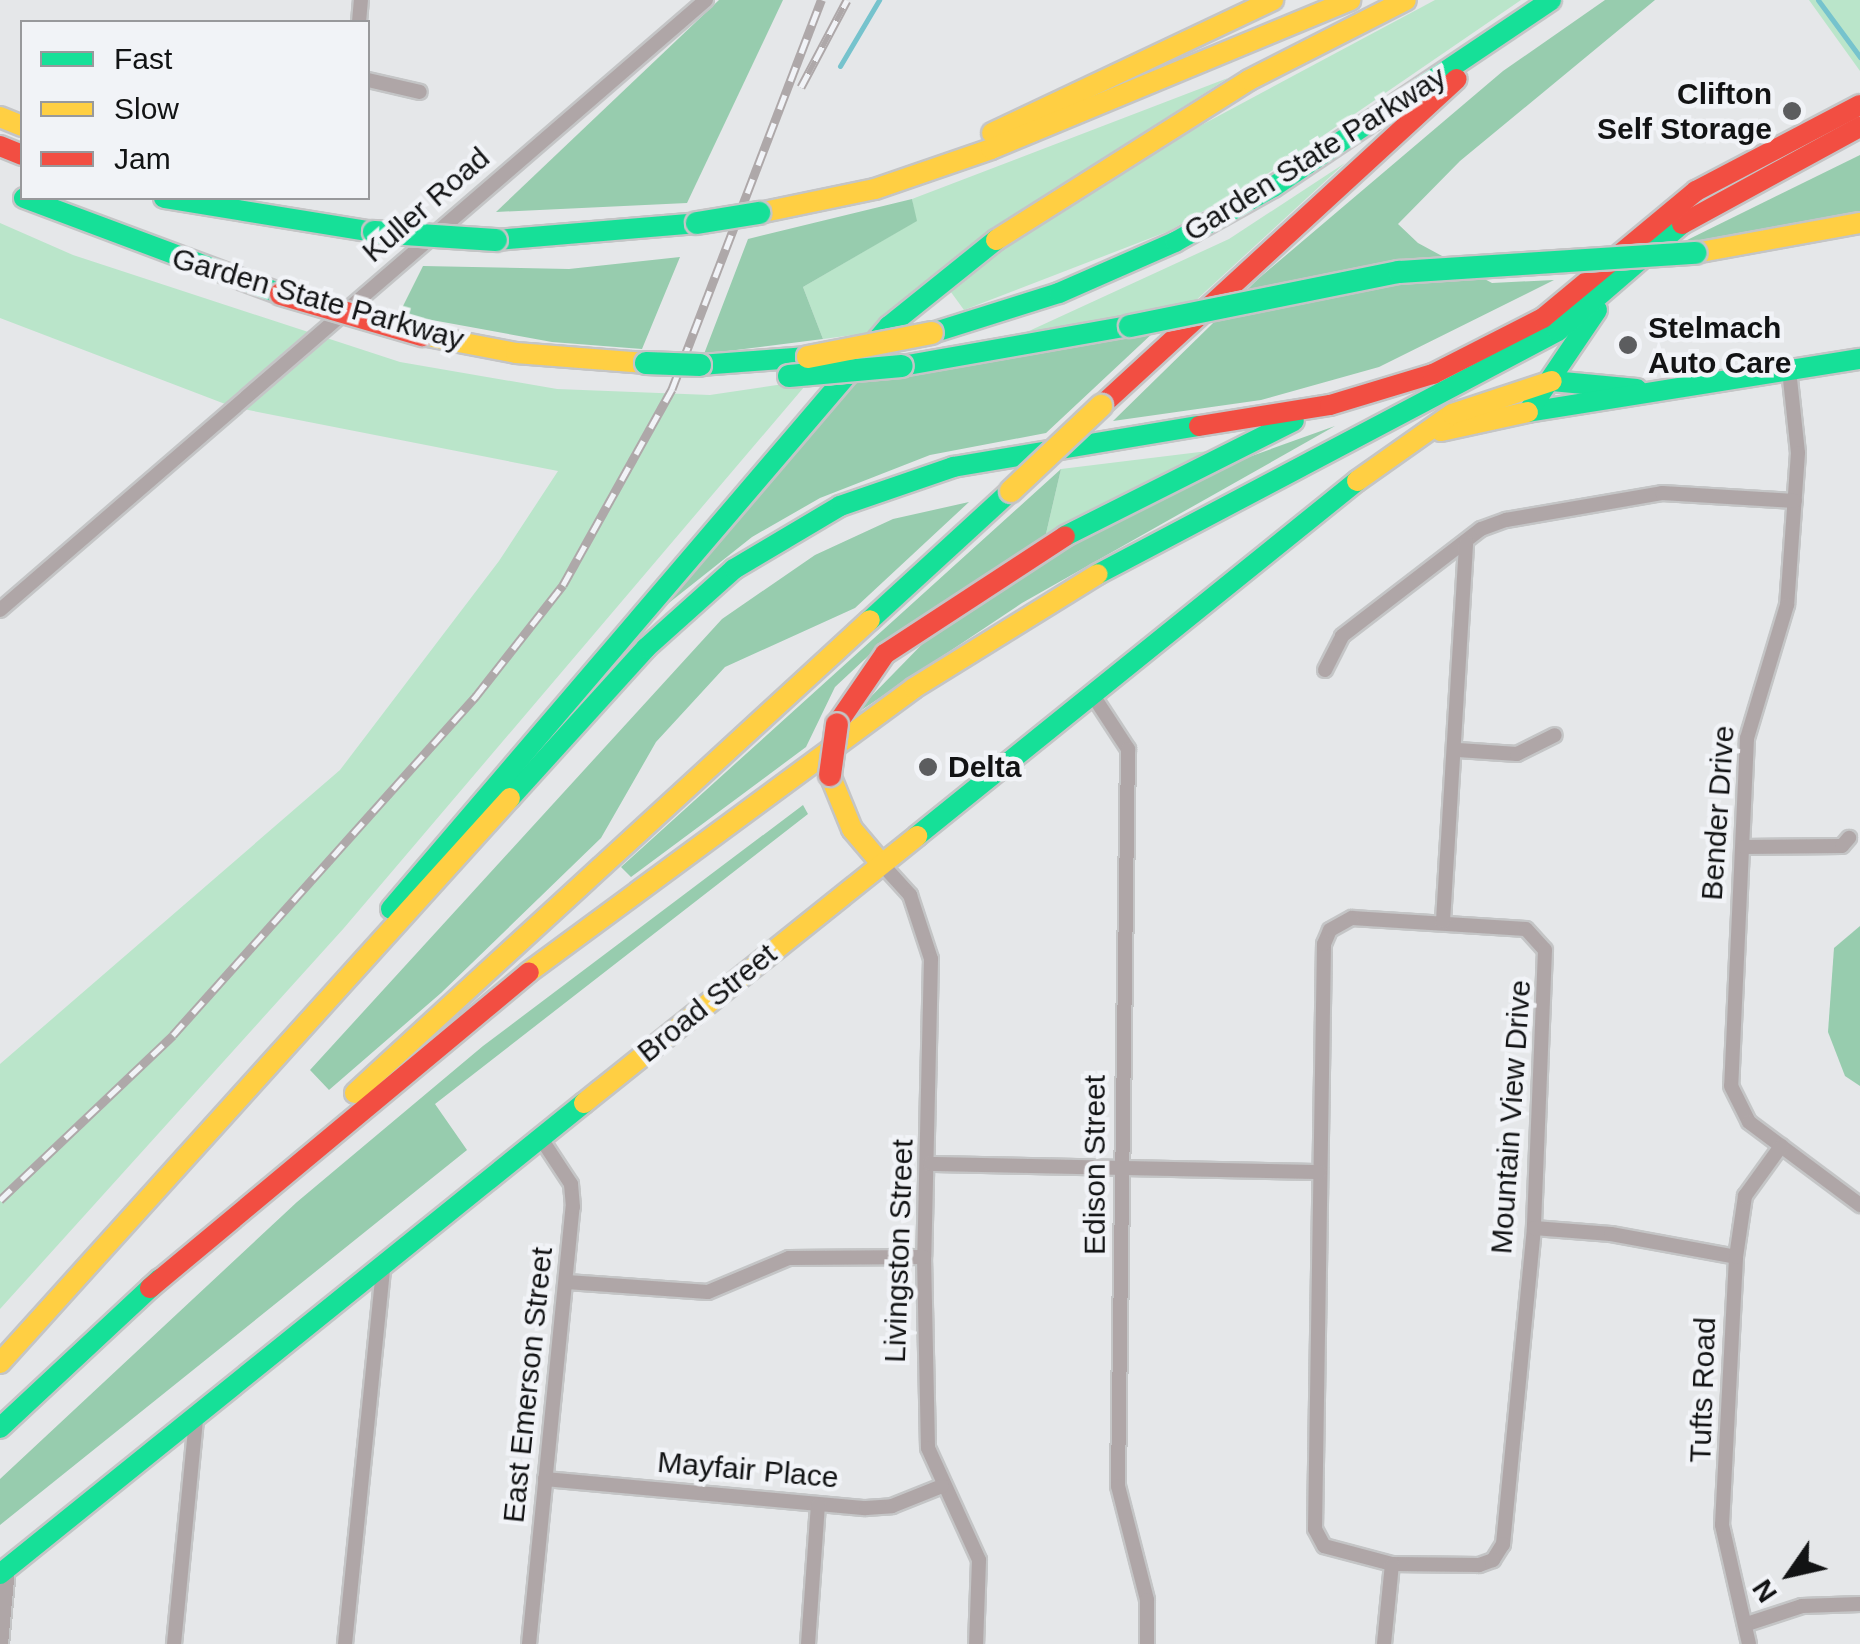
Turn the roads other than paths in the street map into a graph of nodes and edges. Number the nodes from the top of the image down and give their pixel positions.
1 (706, 0) edge
2 (1273, 0) edge
3 (1350, 0) edge
4 (1406, 0) edge
5 (1551, 0) edge
6 (1520, 22) junction
7 (370, 80) edge
8 (420, 92) dead end
9 (1856, 112) edge
10 (875, 189) junction
11 (25, 200) edge
12 (30, 200) edge
13 (176, 200) edge
14 (244, 200) edge
15 (76, 220) junction
16 (1860, 222) edge
17 (338, 228) junction
18 (1642, 256) junction
19 (1620, 278) junction
20 (1860, 359) edge
21 (700, 365) junction
22 (1789, 370) junction
23 (1552, 381) junction
24 (1669, 388) junction
25 (1330, 404) junction
26 (1528, 412) junction
27 (1418, 438) junction
28 (1795, 501) junction
29 (1466, 543) junction
30 (0, 610) edge
31 (1324, 670) dead end
32 (1092, 694) junction
33 (1555, 736) dead end
34 (1458, 750) junction
35 (1849, 838) dead end
36 (1744, 846) junction
37 (880, 862) junction
38 (1443, 922) junction
39 (224, 1116) junction
40 (542, 1140) junction
41 (1781, 1146) junction
42 (930, 1164) junction
43 (1124, 1166) junction
44 (1320, 1172) junction
45 (1860, 1205) edge
46 (1534, 1228) junction
47 (924, 1257) junction
48 (1736, 1257) junction
49 (384, 1267) junction
50 (567, 1282) junction
51 (150, 1288) junction
52 (0, 1364) edge
53 (196, 1420) junction
54 (0, 1428) edge
55 (545, 1478) junction
56 (942, 1486) junction
57 (818, 1505) junction
58 (1392, 1564) junction
59 (4, 1571) edge
60 (1860, 1604) edge
61 (1747, 1624) junction
62 (1, 1644) edge
63 (174, 1644) edge
64 (344, 1644) edge
65 (529, 1644) edge
66 (808, 1644) edge
67 (976, 1644) edge
68 (1147, 1644) edge
69 (1384, 1644) edge
70 (1749, 1644) edge

1 - 30 street, Kuller Road
2 - 10 main road
3 - 10 main road, Garden State Parkway
4 - 39 main road
5 - 6 main road, Garden State Parkway
6 - 21 main road, Garden State Parkway, bridge
6 - 51 main road, bridge
7 - 8 street
9 - 18 main road
9 - 25 main road
10 - 17 main road, Garden State Parkway, bridge
11 - 15 main road
12 - 15 main road, Garden State Parkway
13 - 17 main road, Garden State Parkway
14 - 17 main road
15 - 21 main road, Garden State Parkway, bridge
16 - 18 main road, bridge
18 - 19 main road
18 - 21 main road, bridge
19 - 23 main road
19 - 51 main road
20 - 22 main road
22 - 24 main road
22 - 28 street, Bender Drive
23 - 24 main road, Broad Street
23 - 26 main road
23 - 27 main road, Broad Street
24 - 26 main road, Broad Street
25 - 37 main road, bridge
25 - 39 main road
26 - 27 main road, Broad Street
27 - 32 main road, Broad Street
28 - 29 street
28 - 36 street, Bender Drive
29 - 31 street
29 - 34 street
32 - 37 main road, Broad Street
32 - 43 street, Edison Street
33 - 34 street
34 - 38 street
35 - 36 street
36 - 41 street, Bender Drive
37 - 40 main road, Broad Street
37 - 42 street, Livingston Street
38 - 44 street, Mountain View Drive
38 - 46 street, Mountain View Drive
39 - 52 main road
40 - 49 main road, Broad Street
40 - 50 street, East Emerson Street
41 - 45 street, Bender Drive
41 - 48 street, Tufts Road
42 - 43 street
42 - 47 street, Livingston Street
43 - 44 street
43 - 68 street, Edison Street
44 - 58 street, Mountain View Drive
46 - 48 street
46 - 58 street, Mountain View Drive
47 - 50 street
47 - 56 street, Livingston Street
48 - 61 street, Tufts Road
49 - 53 main road, Broad Street
49 - 64 street
50 - 55 street, East Emerson Street
51 - 54 main road
53 - 59 main road, Broad Street
53 - 63 street
55 - 57 street, Mayfair Place
55 - 65 street, East Emerson Street
56 - 57 street, Mayfair Place
56 - 67 street, Livingston Street
57 - 66 street
58 - 69 street
59 - 62 street
60 - 61 street
61 - 70 street, Tufts Road

